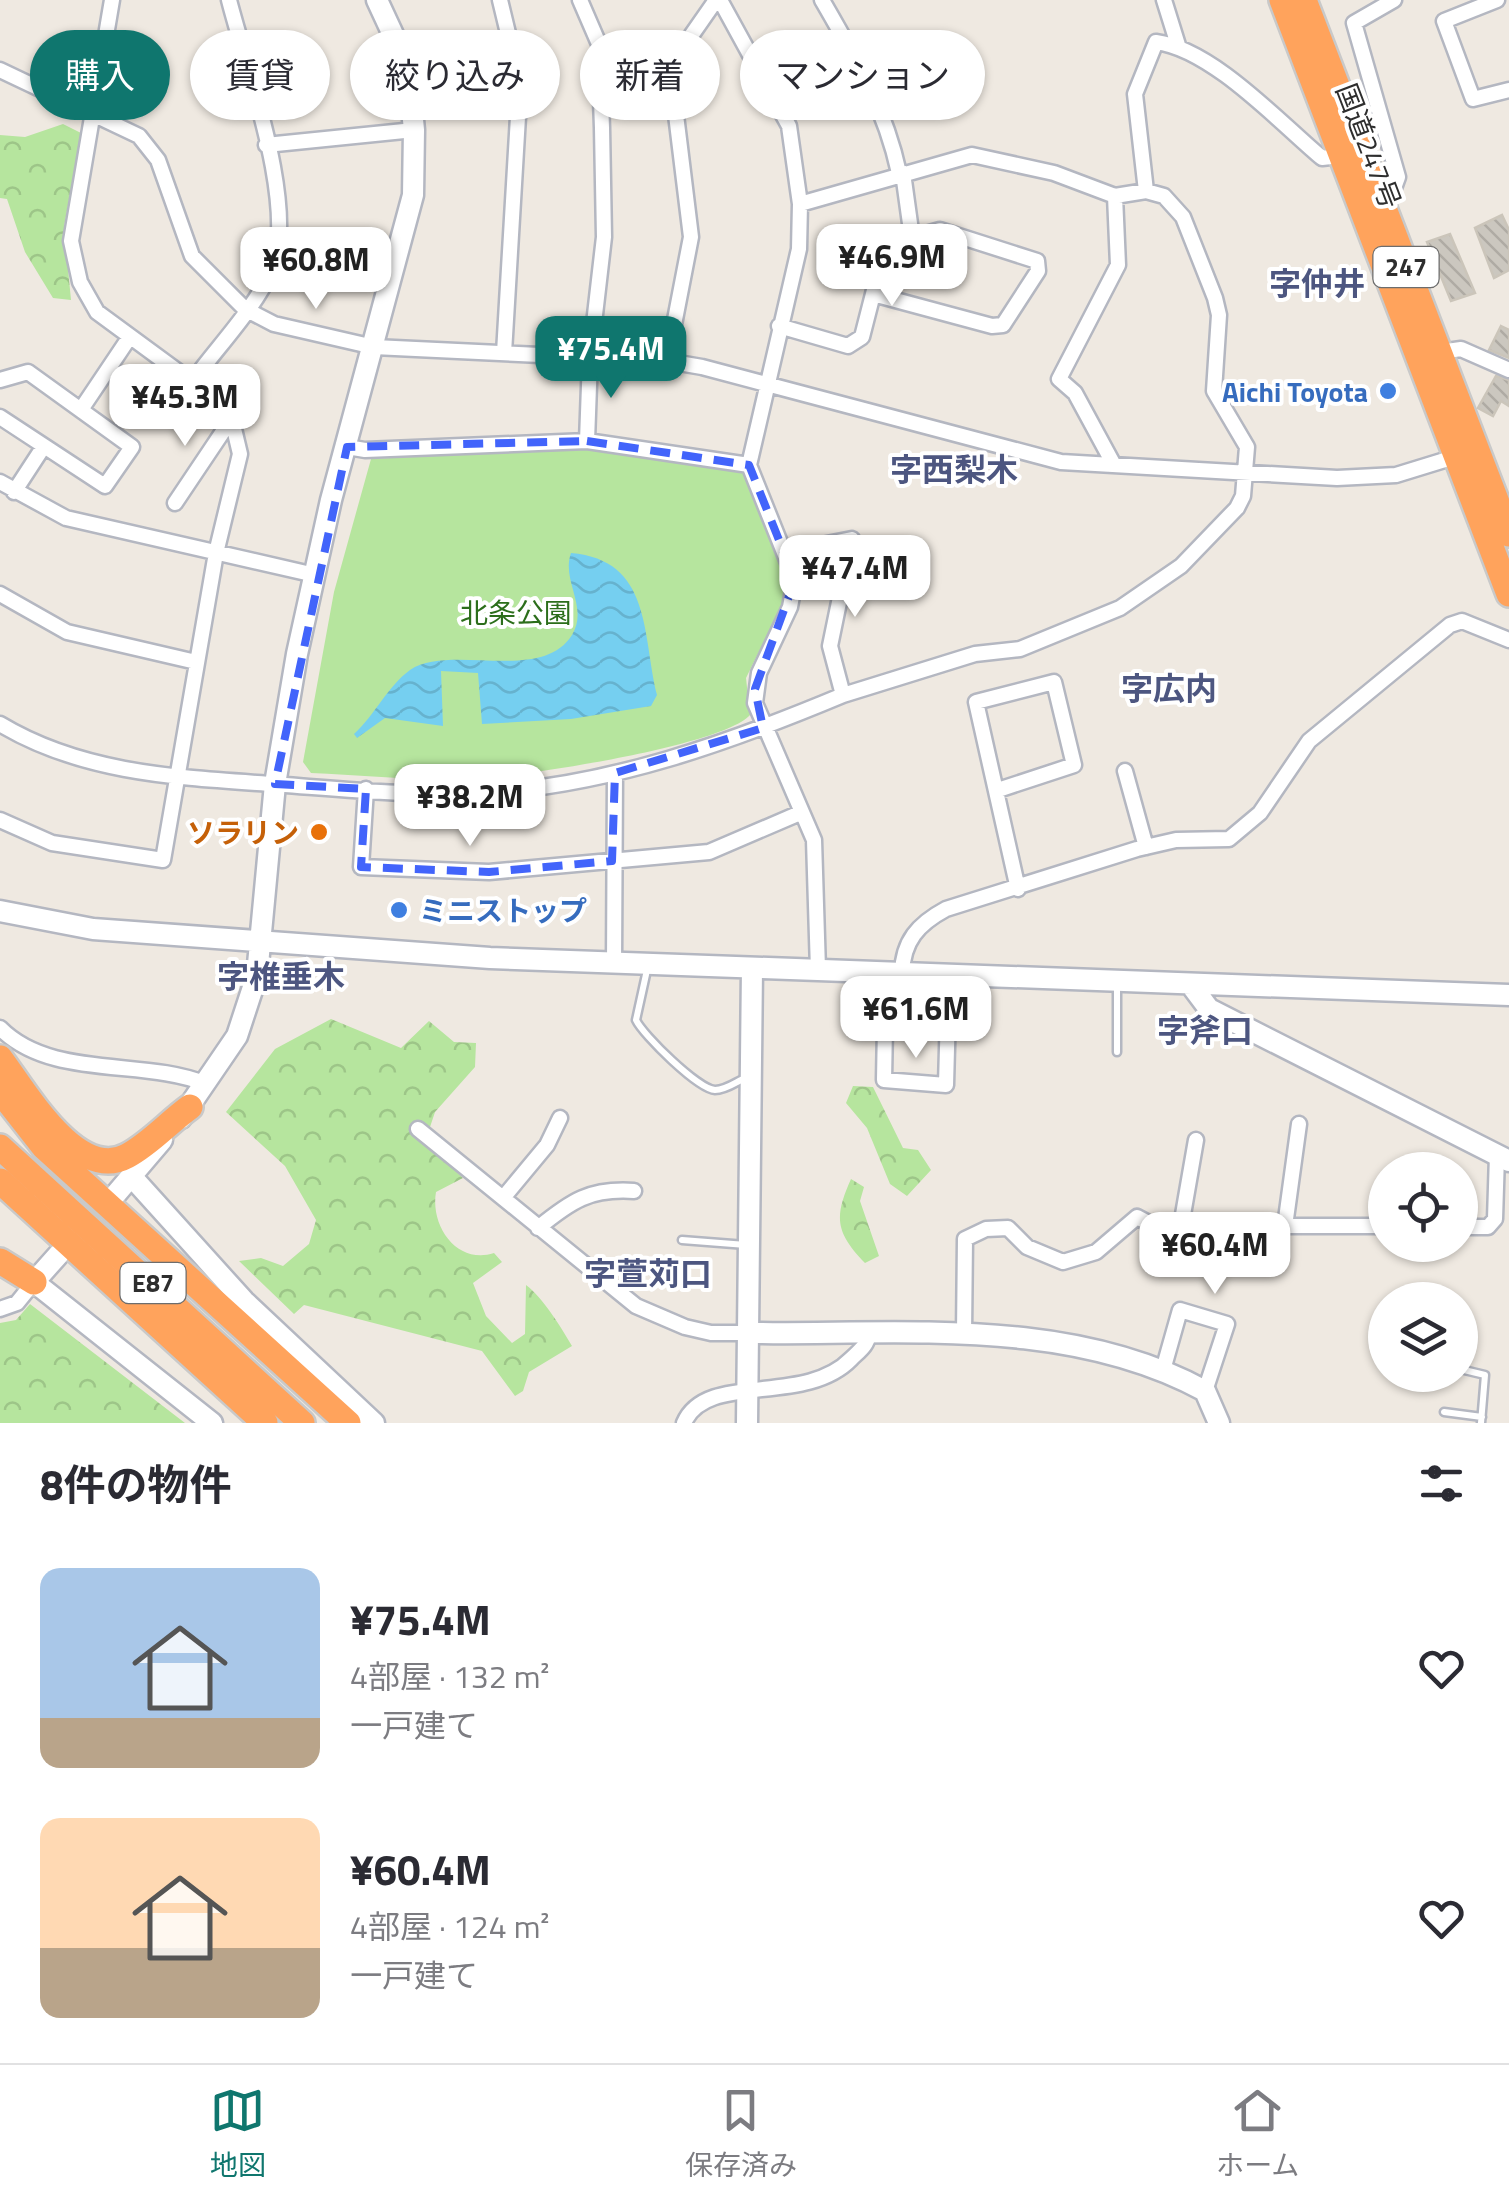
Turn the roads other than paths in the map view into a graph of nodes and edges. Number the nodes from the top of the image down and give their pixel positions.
1 (112, 0) edge
2 (228, 0) edge
3 (377, 0) edge
4 (500, 0) edge
5 (580, 0) edge
6 (718, 0) edge
7 (822, 0) edge
8 (1164, 0) edge
9 (1282, 0) edge
10 (1304, 0) edge
11 (1394, 0) edge
12 (1497, 0) edge
13 (107, 30) edge
14 (1178, 45) junction
15 (0, 70) edge
16 (30, 84) edge
17 (1509, 90) edge
18 (93, 120) edge
19 (108, 120) edge
20 (414, 130) junction
21 (266, 145) junction
22 (1340, 156) junction
23 (901, 173) junction
24 (1146, 191) junction
25 (1378, 194) junction
26 (1115, 196) junction
27 (800, 204) junction
28 (912, 238) junction
29 (873, 294) junction
30 (245, 309) junction
31 (779, 326) junction
32 (129, 338) junction
33 (374, 347) junction
34 (1440, 352) junction
35 (504, 353) junction
36 (590, 358) junction
37 (667, 361) junction
38 (1509, 370) edge
39 (0, 380) edge
40 (192, 382) junction
41 (767, 385) junction
42 (82, 408) junction
43 (0, 417) edge
44 (232, 418) junction
45 (587, 442) junction
46 (44, 446) junction
47 (347, 446) junction
48 (1466, 453) junction
49 (1114, 464) junction
50 (749, 466) junction
51 (1246, 474) junction
52 (0, 482) edge
53 (14, 492) junction
54 (174, 503) dead end
55 (1509, 534) edge
56 (786, 552) junction
57 (216, 553) junction
58 (315, 575) junction
59 (0, 594) edge
60 (1509, 594) edge
61 (1509, 640) edge
62 (196, 662) junction
63 (843, 694) junction
64 (0, 724) edge
65 (762, 728) junction
66 (1125, 771) dead end
67 (616, 773) junction
68 (176, 778) junction
69 (275, 784) junction
70 (366, 790) junction
71 (998, 790) junction
72 (800, 813) junction
73 (0, 820) edge
74 (1146, 846) junction
75 (612, 861) junction
76 (1018, 889) junction
77 (0, 911) edge
78 (260, 942) junction
79 (614, 963) junction
80 (647, 964) junction
81 (752, 968) junction
82 (818, 970) junction
83 (894, 973) junction
84 (950, 975) junction
85 (1116, 981) junction
86 (1191, 985) junction
87 (1509, 995) edge
88 (0, 1028) edge
89 (1117, 1052) dead end
90 (0, 1058) edge
91 (752, 1077) junction
92 (206, 1084) junction
93 (0, 1091) edge
94 (190, 1107) junction
95 (560, 1118) dead end
96 (1298, 1124) dead end
97 (418, 1128) dead end
98 (1196, 1140) dead end
99 (0, 1147) edge
100 (1503, 1158) edge
101 (132, 1176) junction
102 (0, 1181) edge
103 (634, 1191) dead end
104 (116, 1194) dead end
105 (503, 1198) junction
106 (1181, 1226) junction
107 (1285, 1226) junction
108 (1368, 1226) edge
109 (1478, 1226) edge
110 (538, 1228) junction
111 (682, 1240) dead end
112 (750, 1245) junction
113 (59, 1254) dead end
114 (0, 1261) edge
115 (34, 1282) junction
116 (0, 1309) edge
117 (750, 1333) junction
118 (964, 1333) junction
119 (869, 1334) junction
120 (1162, 1370) junction
121 (1478, 1373) edge
122 (1205, 1390) junction
123 (748, 1393) junction
124 (1444, 1412) dead end
125 (1482, 1420) edge
126 (212, 1423) edge
127 (265, 1423) edge
128 (302, 1423) edge
129 (348, 1423) edge
130 (374, 1423) edge
131 (684, 1423) edge
132 (748, 1423) edge
133 (1220, 1423) edge

1 - 13 street
2 - 21 street
3 - 20 street
4 - 35 street
5 - 36 street
6 - 27 street
6 - 37 street
7 - 23 street
8 - 14 street
9 - 22 highway, 国道247号 / 247
10 - 25 highway, 国道247号 / 247
11 - 25 street
12 - 17 street
14 - 22 street
14 - 24 street
15 - 16 street
18 - 32 street
19 - 30 street
20 - 21 street
20 - 33 street
21 - 30 street
22 - 48 highway, 国道247号 / 247
23 - 26 street
23 - 27 street
23 - 28 street
24 - 26 street
24 - 51 street
25 - 34 highway, 国道247号 / 247
26 - 49 street
27 - 31 street
28 - 29 street
28 - 29 street
29 - 31 street
30 - 33 street
30 - 40 street
31 - 41 street
32 - 40 street
32 - 42 street
33 - 35 street
33 - 47 street
34 - 38 street
34 - 48 highway, 国道247号 / 247
35 - 36 street
36 - 37 street
36 - 45 street
37 - 41 street
39 - 42 street
40 - 44 street
41 - 49 street
41 - 50 street
42 - 46 street
43 - 46 street
44 - 54 street
44 - 57 street
45 - 47 street
45 - 50 street
46 - 53 street
47 - 58 street
48 - 51 street
48 - 55 highway, 国道247号 / 247
48 - 60 highway, 国道247号 / 247
49 - 51 street
50 - 56 street
51 - 63 street
52 - 53 street
53 - 57 street
56 - 63 street
56 - 65 street
57 - 58 street
57 - 62 street
58 - 69 street
59 - 62 street
61 - 74 street
62 - 68 street
63 - 65 street
64 - 68 street
65 - 67 street
65 - 72 street
66 - 74 street
67 - 70 street
67 - 75 street
68 - 69 street
68 - 73 street
69 - 70 street
69 - 78 street
70 - 75 street
71 - 71 street
71 - 76 street
72 - 75 street
72 - 82 street
74 - 76 street
75 - 79 street
76 - 83 street
77 - 78 street
78 - 79 street
78 - 92 street
79 - 80 street
80 - 81 street
80 - 91 lane
81 - 82 street
81 - 91 street
82 - 83 street
83 - 84 street
83 - 84 street
84 - 85 street
85 - 86 street
85 - 89 lane
86 - 87 street
86 - 100 street
88 - 92 street
90 - 94 highway
91 - 112 street
92 - 94 street
93 - 129 highway
94 - 101 street
95 - 105 street
96 - 107 street
97 - 105 street
98 - 106 street
99 - 128 highway, E87
100 - 109 street
101 - 104 street
101 - 130 street
102 - 127 highway, E87
103 - 110 street
105 - 110 street
106 - 107 street
106 - 118 street
107 - 108 street
110 - 117 street
111 - 112 lane
112 - 117 street
113 - 115 street
114 - 115 highway
115 - 116 street
115 - 126 street
117 - 119 street
117 - 123 street
118 - 119 street
118 - 120 street
119 - 123 street
120 - 122 street
120 - 122 street
121 - 125 lane
122 - 133 street
123 - 131 street
123 - 132 street
124 - 125 lane

